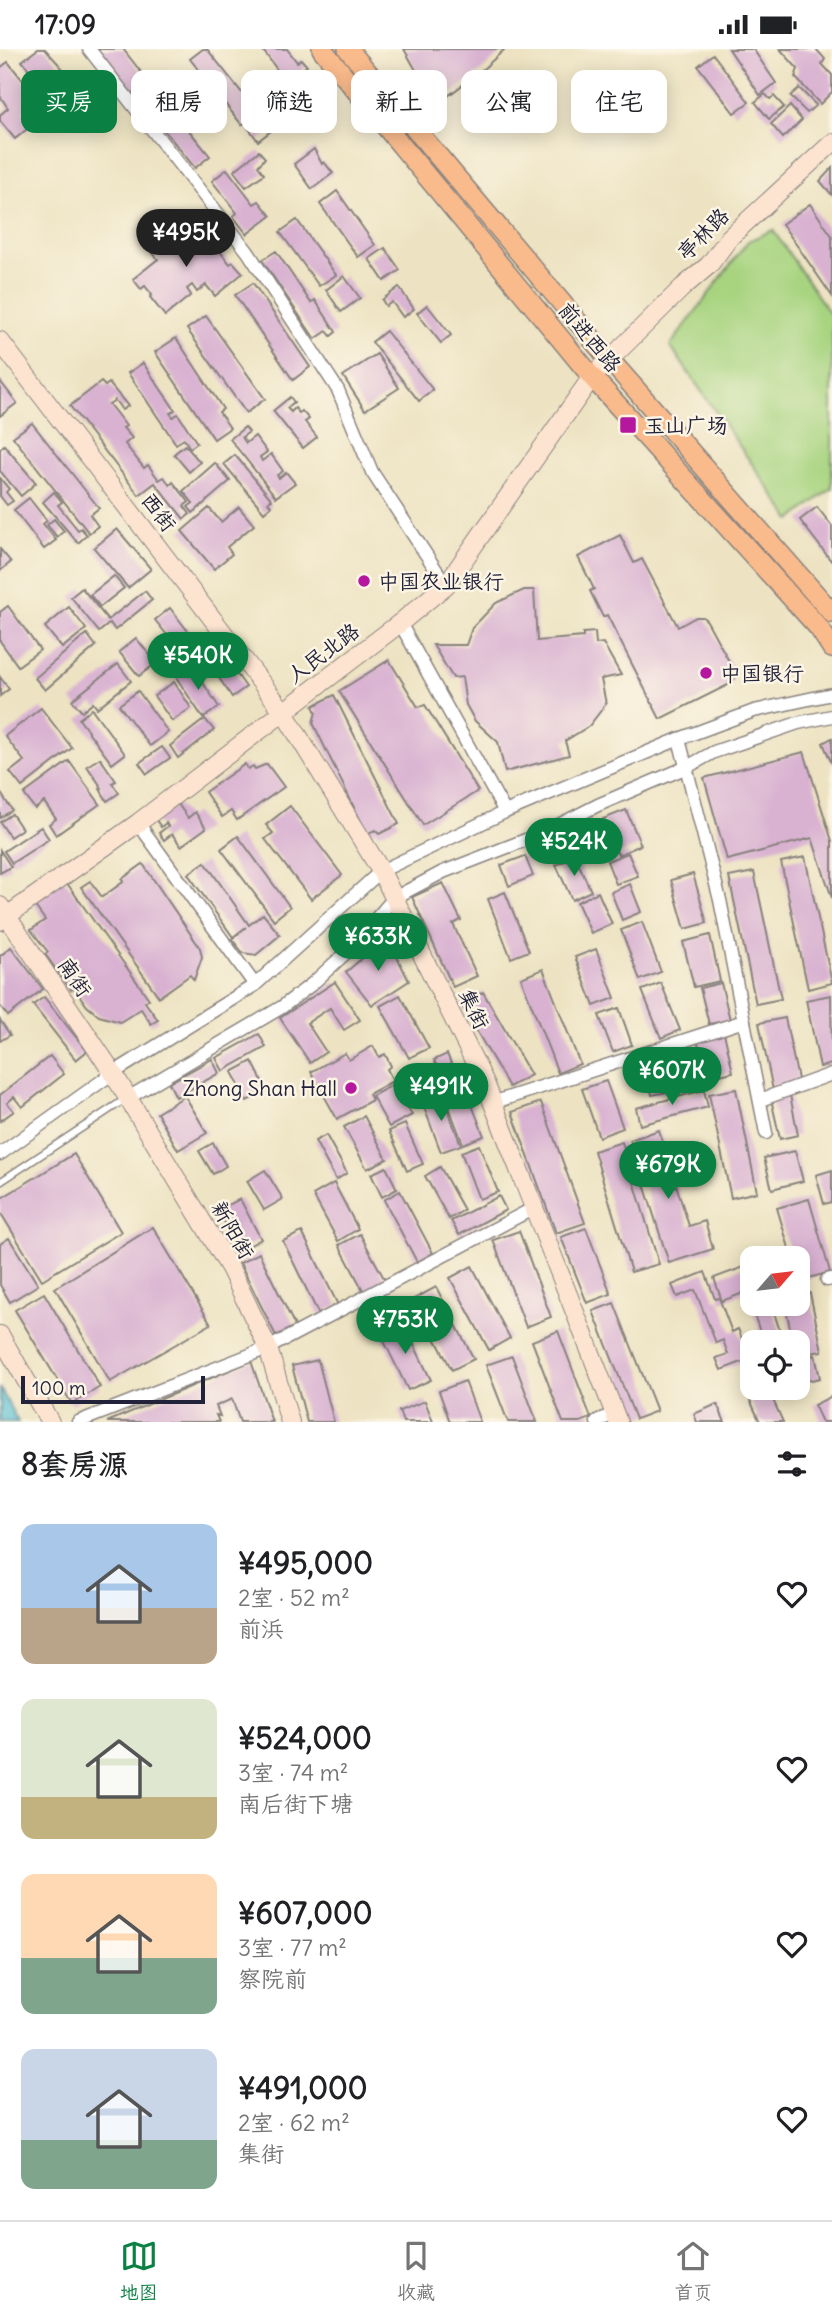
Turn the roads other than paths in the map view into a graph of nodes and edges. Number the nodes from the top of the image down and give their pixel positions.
1 (89, 49) edge
2 (321, 49) edge
3 (348, 49) edge
4 (832, 143) edge
5 (0, 341) edge
6 (609, 359) junction
7 (592, 377) junction
8 (446, 585) junction
9 (832, 613) edge
10 (400, 623) junction
11 (832, 648) edge
12 (832, 694) edge
13 (283, 711) junction
14 (832, 716) edge
15 (679, 739) junction
16 (687, 767) junction
17 (505, 812) junction
18 (138, 823) junction
19 (382, 871) junction
20 (394, 898) junction
21 (2, 915) edge
22 (255, 985) junction
23 (744, 1021) junction
24 (113, 1073) junction
25 (832, 1074) edge
26 (128, 1097) junction
27 (760, 1100) junction
28 (492, 1103) junction
29 (766, 1133) dead end
30 (0, 1154) edge
31 (0, 1182) edge
32 (534, 1208) junction
33 (0, 1335) edge
34 (268, 1348) junction
35 (616, 1417) edge
36 (50, 1422) edge
37 (78, 1422) edge
38 (290, 1422) edge
39 (597, 1422) edge

1 - 8 street
2 - 7 main road, 前进西路
3 - 6 main road, 前进西路
4 - 6 street, 亭林路
5 - 13 street, 西街
6 - 7 street, 人民北路
6 - 9 main road, 前进西路
7 - 8 street, 人民北路
7 - 11 main road, 前进西路
8 - 10 street, 人民北路
10 - 13 street, 人民北路
10 - 17 street
12 - 15 street
13 - 18 street, 人民北路
13 - 19 street, 集街
14 - 16 street
15 - 16 street
15 - 17 street
16 - 20 street
16 - 23 street
17 - 19 street
18 - 21 street, 人民北路
18 - 22 street
19 - 20 street, 集街
19 - 22 street
20 - 26 street
20 - 28 street, 集街
21 - 24 street, 南街
22 - 24 street
23 - 27 street
23 - 28 street
24 - 26 street, 新阳街
24 - 30 street
25 - 27 street
26 - 31 lane
26 - 34 street, 新阳街
27 - 29 street
28 - 32 street, 集街
32 - 34 street
32 - 35 street, 集街
33 - 36 street
34 - 37 street
34 - 38 street, 新阳街
35 - 39 street

